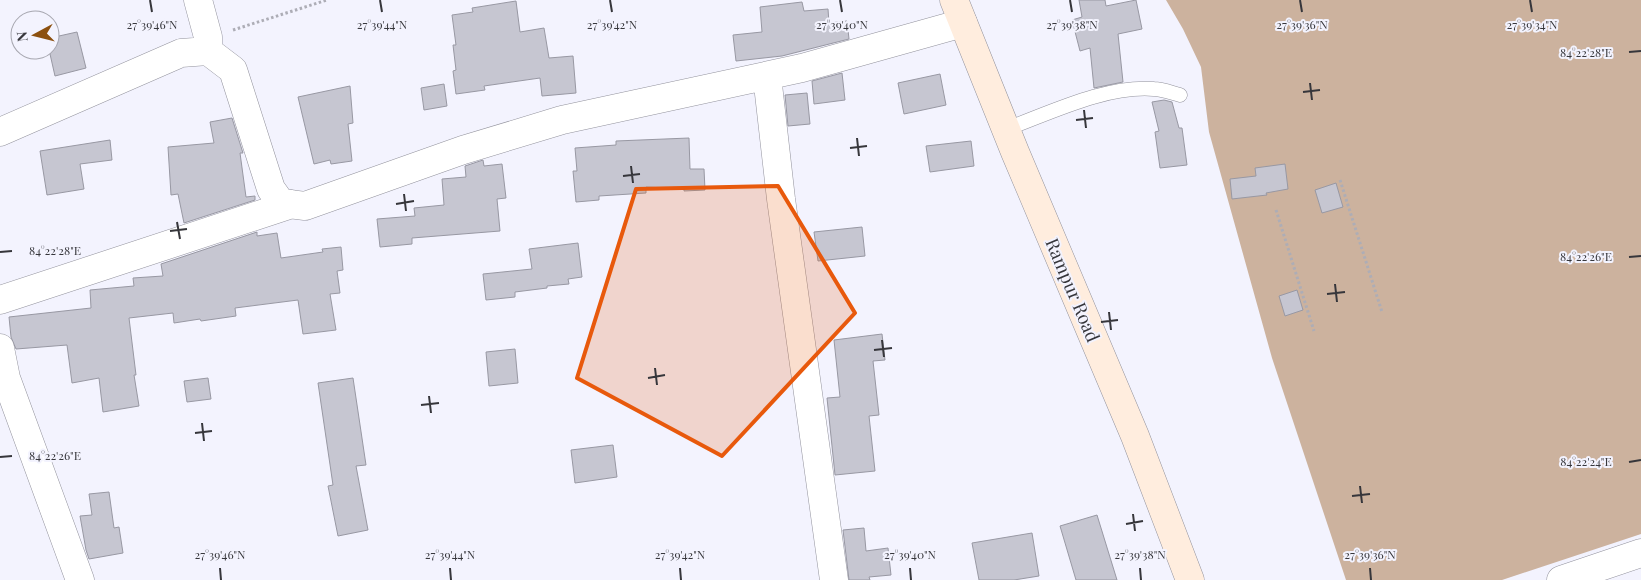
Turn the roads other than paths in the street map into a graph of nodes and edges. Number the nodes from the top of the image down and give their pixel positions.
1 (198, 0) edge
2 (959, 11) edge
3 (208, 44) junction
4 (767, 76) junction
5 (1180, 95) dead end
6 (1006, 129) junction
7 (0, 132) edge
8 (292, 204) junction
9 (0, 300) edge
10 (0, 348) edge
11 (1641, 553) edge
12 (80, 580) edge
13 (834, 580) edge
14 (1190, 580) edge
15 (1561, 580) edge

1 - 3 street
2 - 4 street
2 - 6 main road, Rampur Road
3 - 7 street
3 - 8 street
4 - 8 street
4 - 13 street
5 - 6 lane
6 - 14 main road, Rampur Road
8 - 9 street
10 - 12 street
11 - 15 street

